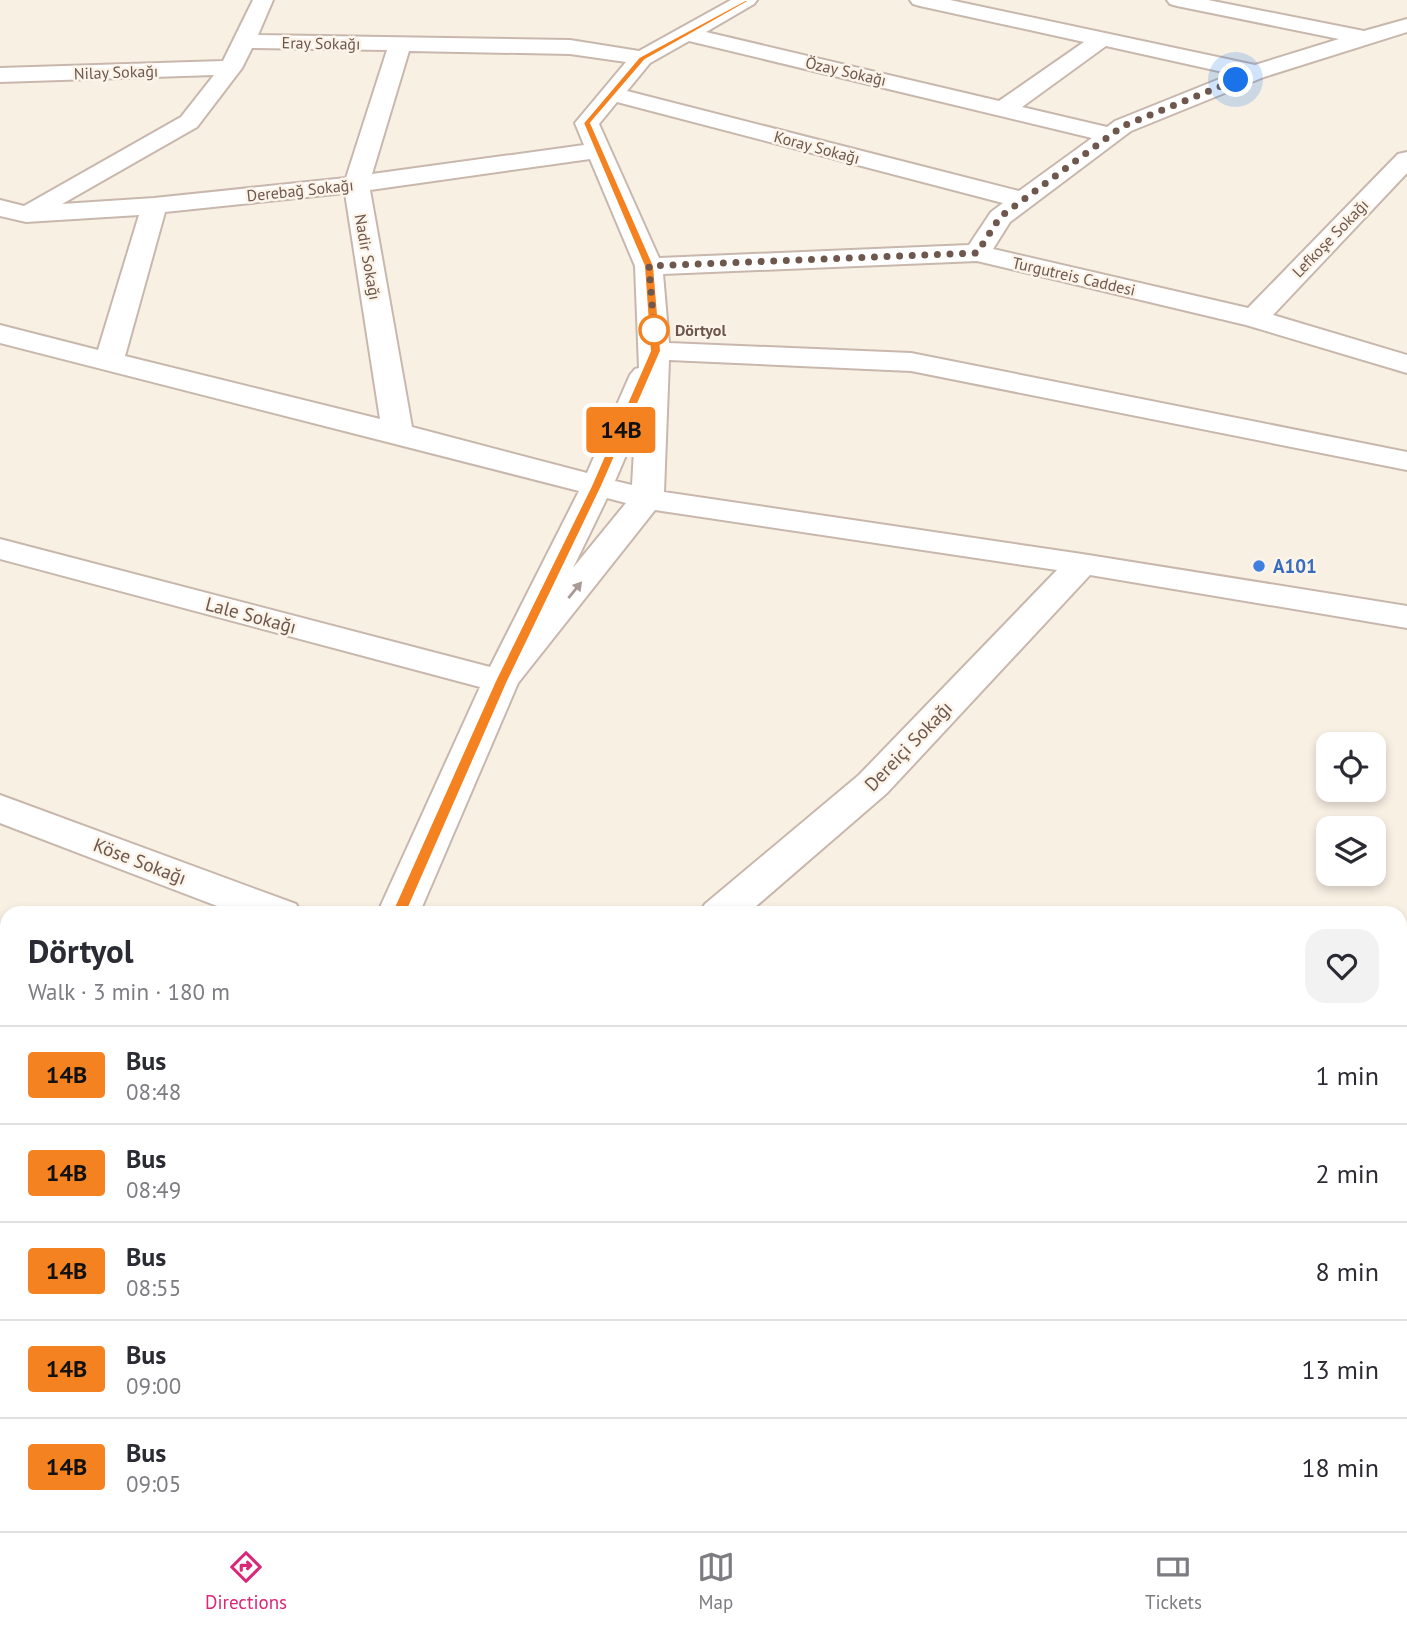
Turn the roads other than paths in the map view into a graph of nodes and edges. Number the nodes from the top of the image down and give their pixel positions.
1 (262, 0) edge
2 (747, 0) edge
3 (920, 0) edge
4 (1177, 0) edge
5 (1407, 24) edge
6 (688, 34) junction
7 (1366, 38) junction
8 (1102, 39) junction
9 (243, 41) junction
10 (400, 44) junction
11 (642, 58) junction
12 (231, 68) junction
13 (1256, 72) junction
14 (0, 75) edge
15 (612, 94) junction
16 (1003, 109) junction
17 (1111, 135) junction
18 (599, 150) junction
19 (1407, 159) edge
20 (356, 184) junction
21 (1023, 201) junction
22 (155, 206) junction
23 (0, 208) edge
24 (26, 214) junction
25 (0, 231) edge
26 (977, 253) junction
27 (649, 266) junction
28 (1254, 318) junction
29 (0, 334) edge
30 (655, 351) junction
31 (109, 361) junction
32 (1407, 364) edge
33 (398, 433) junction
34 (1407, 461) edge
35 (597, 486) junction
36 (647, 499) junction
37 (0, 549) edge
38 (1082, 564) junction
39 (1407, 617) edge
40 (501, 681) junction
41 (0, 808) edge
42 (260, 906) edge
43 (402, 906) edge
44 (729, 906) edge

1 - 9 street
2 - 6 street
3 - 8 street
4 - 7 street
5 - 7 street
6 - 11 street
6 - 16 street, Özay Sokağı
7 - 13 street
8 - 13 street
8 - 16 street
9 - 10 street, Eray Sokağı
9 - 12 street
10 - 11 street, Eray Sokağı
10 - 20 street, Nadir Sokağı
11 - 15 street
12 - 14 street, Nilay Sokağı
12 - 24 street
13 - 17 street
15 - 18 street
15 - 21 street, Koray Sokağı
16 - 17 street, Özay Sokağı
17 - 21 street
18 - 20 street, Derebağ Sokağı
18 - 27 street
19 - 28 street, Lefkoşe Sokağı
20 - 22 street, Derebağ Sokağı
20 - 33 street, Nadir Sokağı
21 - 26 street
22 - 24 street, Derebağ Sokağı
22 - 31 street
23 - 24 street, Derebağ Sokağı
24 - 25 street
26 - 27 street, Turgutreis Caddesi
26 - 28 street, Turgutreis Caddesi
27 - 30 street
28 - 32 street, Turgutreis Caddesi
29 - 31 street
30 - 34 street
30 - 35 street
30 - 36 street
31 - 33 street
33 - 35 street
35 - 36 street
35 - 40 street
36 - 38 street
40 -> 36 street
37 - 40 street, Lale Sokağı
38 - 39 street
38 - 44 street, Dereiçi Sokağı
40 - 43 street
41 - 42 street, Köse Sokağı

